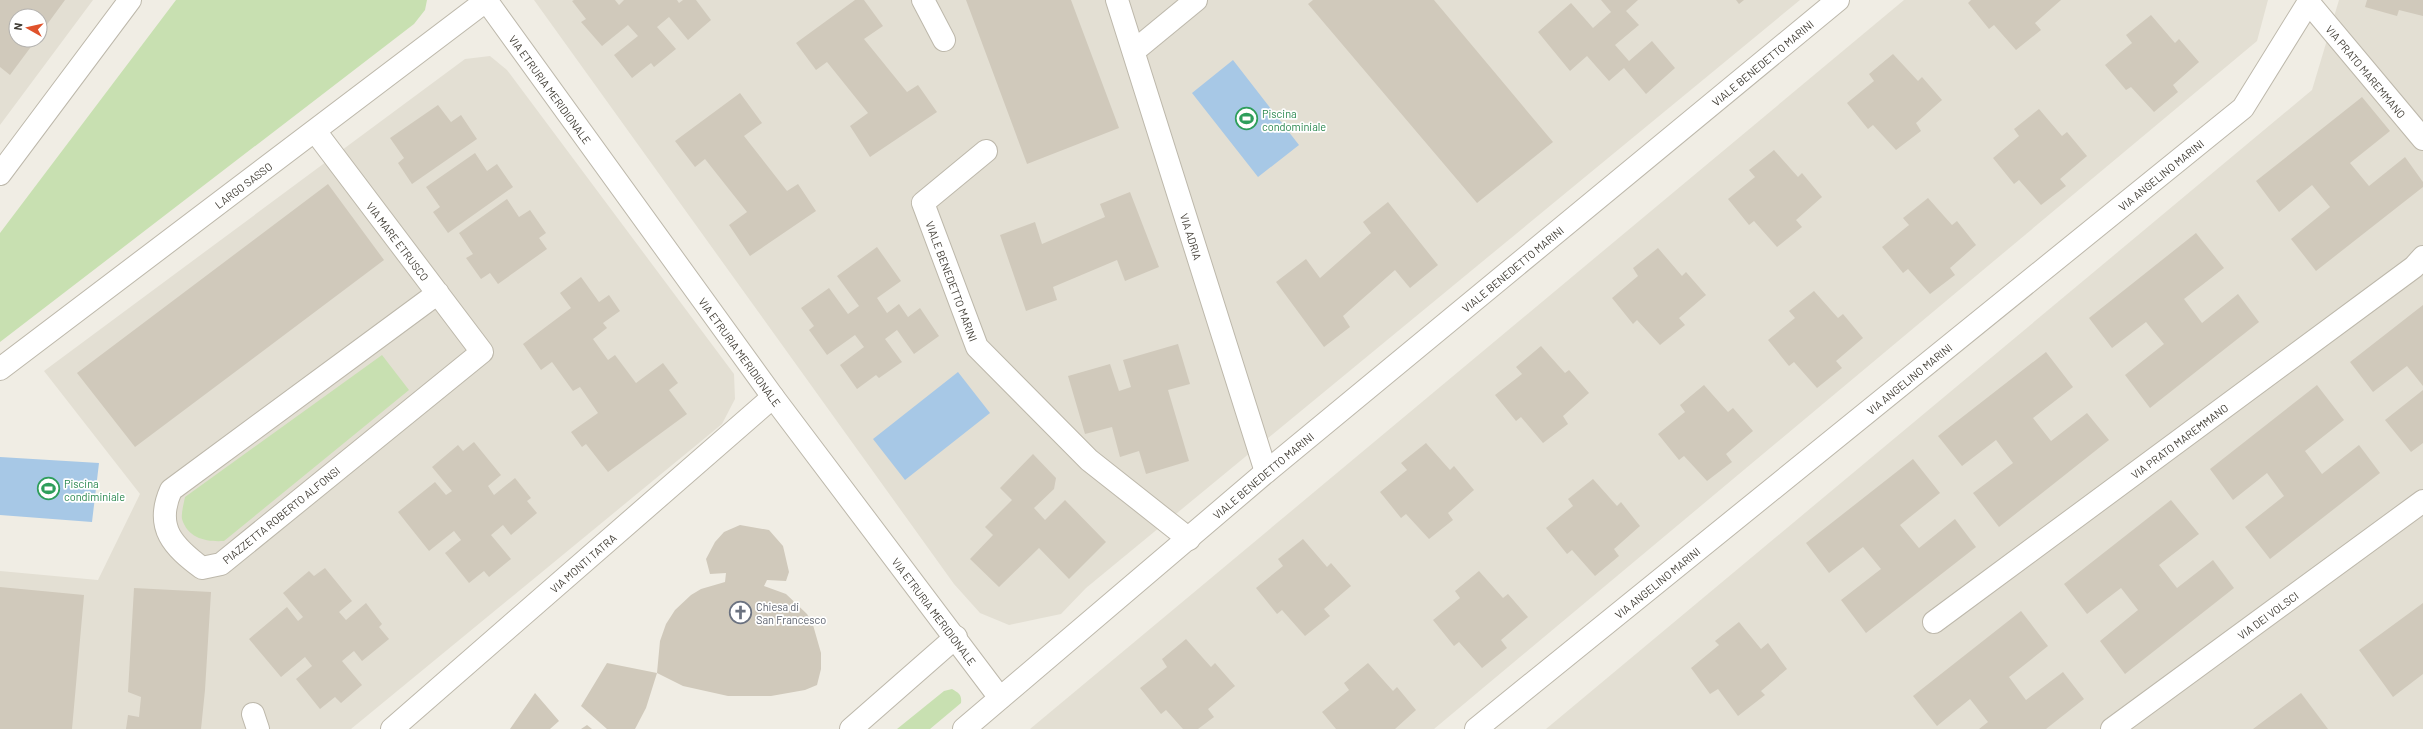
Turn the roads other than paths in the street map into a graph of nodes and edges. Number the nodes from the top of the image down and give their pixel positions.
1 (130, 0) edge
2 (486, 0) edge
3 (923, 0) edge
4 (1117, 0) edge
5 (1196, 0) edge
6 (1838, 0) edge
7 (2309, 2) edge
8 (944, 40) dead end
9 (1134, 51) junction
10 (315, 131) junction
11 (2423, 139) edge
12 (986, 151) dead end
13 (0, 174) edge
14 (2423, 257) edge
15 (438, 293) junction
16 (482, 352) joint
17 (0, 369) edge
18 (773, 397) junction
19 (1266, 472) junction
20 (2423, 500) edge
21 (1188, 539) junction
22 (1934, 622) dead end
23 (956, 637) junction
24 (1000, 698) junction
25 (392, 729) edge
26 (851, 729) edge
27 (964, 729) edge
28 (1476, 729) edge
29 (2112, 729) edge

1 - 13 street
2 - 10 street, LARGO SASSO
2 - 18 street, VIA ETRURIA MERIDIONALE
3 - 8 street
4 - 9 street, VIA ADRIA
5 - 9 street
6 - 19 street, VIALE BENEDETTO MARINI
7 - 11 street, VIA PRATO MAREMMANO
7 - 28 street, VIA ANGELINO MARINI
9 - 19 street, VIA ADRIA
10 - 15 street, VIA MARE ETRUSCO
10 - 17 street, LARGO SASSO
12 - 21 street, VIALE BENEDETTO MARINI
14 - 22 street, VIA PRATO MAREMMANO
15 - 16 street, VIA MARE ETRUSCO
15 - 16 street, PIAZZETTA ROBERTO ALFONSI
18 - 23 street, VIA ETRURIA MERIDIONALE
18 - 25 street, VIA MONTI TATRA
19 - 21 street, VIALE BENEDETTO MARINI
20 - 29 street, VIA DEI VOLSCI
21 - 24 street, VIALE BENEDETTO MARINI
23 - 24 street, VIA ETRURIA MERIDIONALE
23 - 26 street
24 - 27 street, VIALE BENEDETTO MARINI

